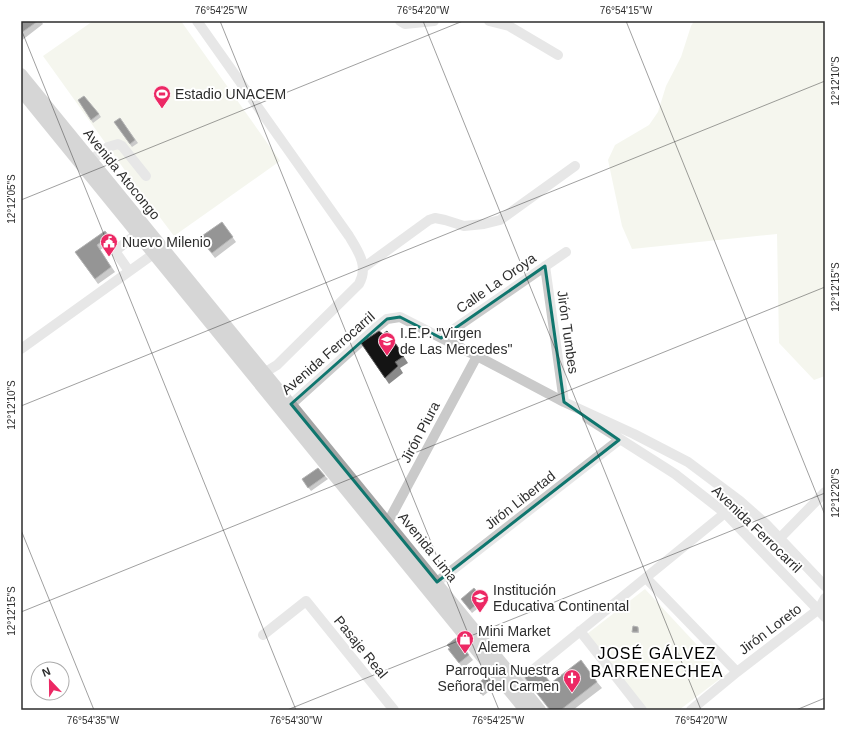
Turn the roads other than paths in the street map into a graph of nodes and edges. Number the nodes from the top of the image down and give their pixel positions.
1 (197, 21) edge
2 (400, 21) edge
3 (434, 21) edge
4 (489, 21) edge
5 (558, 55) dead end
6 (21, 74) edge
7 (24, 91) edge
8 (87, 163) junction
9 (575, 166) dead end
10 (146, 176) dead end
11 (142, 230) junction
12 (158, 250) junction
13 (566, 252) dead end
14 (545, 266) junction
15 (363, 268) junction
16 (129, 271) junction
17 (441, 338) junction
18 (21, 349) edge
19 (477, 356) junction
20 (260, 375) junction
21 (564, 402) junction
22 (287, 408) junction
23 (619, 440) junction
24 (825, 492) edge
25 (725, 513) junction
26 (388, 522) junction
27 (780, 538) junction
28 (646, 578) junction
29 (437, 582) junction
30 (825, 586) edge
31 (825, 598) edge
32 (822, 613) edge
33 (580, 631) junction
34 (263, 635) dead end
35 (737, 672) junction
36 (518, 682) junction
37 (695, 709) edge
38 (394, 710) edge
39 (525, 710) edge
40 (540, 710) edge
41 (642, 710) edge

1 - 15 street
2 - 3 street
4 - 5 street
6 - 7 main road, Avenida Atocongo
7 - 8 main road, Avenida Atocongo
8 - 10 street
8 - 11 main road, Avenida Atocongo
9 - 15 street
11 - 12 main road, Avenida Atocongo
11 - 16 street
12 - 16 street
12 - 20 main road, Avenida Atocongo
13 - 14 street, Calle La Oroya
14 - 17 street, Calle La Oroya
14 - 21 street, Jirón Tumbes
15 - 20 street
16 - 18 street
17 - 19 street, Avenida Ferrocarril
17 - 22 street, Avenida Ferrocarril
19 - 21 street, Avenida Ferrocarril
19 - 26 street, Jirón Piura
20 - 22 main road, Avenida Atocongo
21 - 23 street, Avenida Ferrocarril
21 - 27 street, Avenida Ferrocarril
22 - 26 main road, Avenida Lima
22 - 39 main road, Avenida Lima
23 - 25 street, Avenida Ferrocarril
23 - 29 street, Jirón Libertad
24 - 27 street
25 - 28 street
25 - 32 street, Avenida Ferrocarril
26 - 29 main road, Avenida Lima
27 - 30 street, Avenida Ferrocarril
28 - 33 street
28 - 35 street
29 - 36 main road, Avenida Lima
31 - 32 street, Jirón Loreto
32 - 35 street, Jirón Loreto
33 - 36 street
33 - 41 street
34 - 38 street, Pasaje Real
35 - 37 street, Jirón Loreto
36 - 40 main road, Avenida Lima

